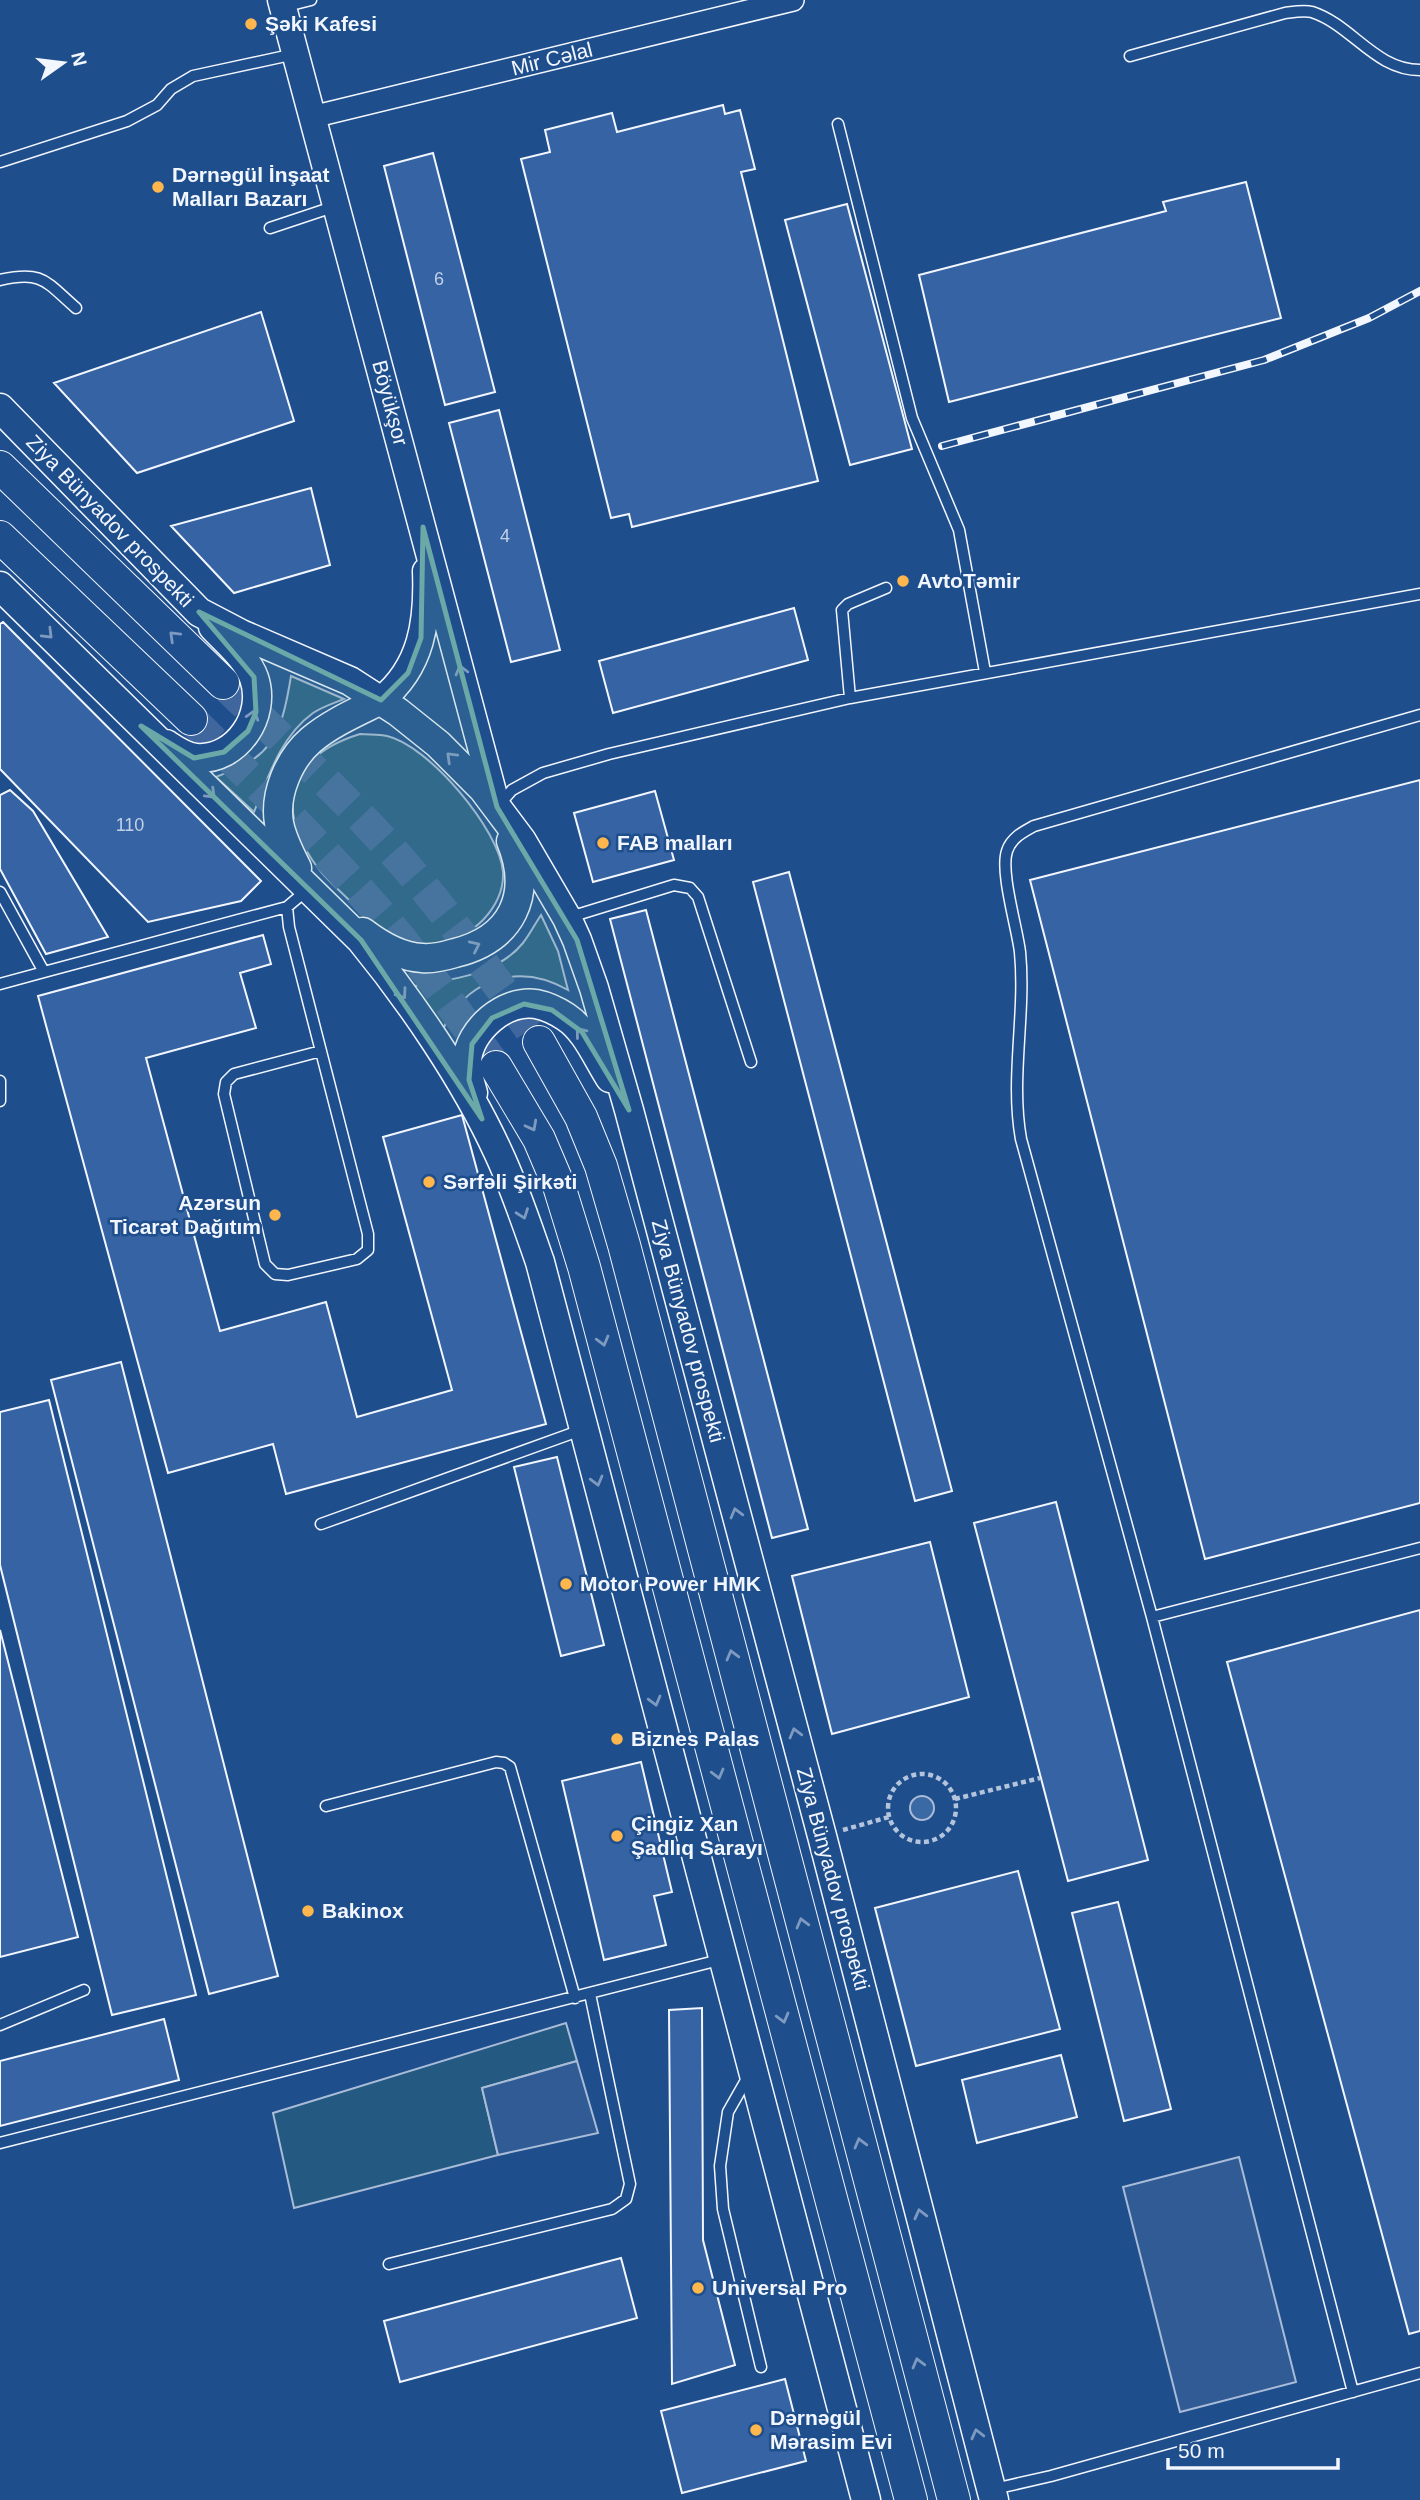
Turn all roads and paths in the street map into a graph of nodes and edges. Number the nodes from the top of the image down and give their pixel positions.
1 (311, 0) edge
2 (793, 0) edge
3 (282, 4) edge
4 (295, 54) junction
5 (1130, 56) dead end
6 (1420, 70) edge
7 (312, 117) junction
8 (838, 124) dead end
9 (0, 162) edge
10 (336, 206) junction
11 (270, 228) dead end
12 (0, 280) edge
13 (76, 309) dead end
14 (0, 408) edge
15 (0, 467) edge
16 (423, 527) junction
17 (0, 537) edge
18 (0, 586) edge
19 (886, 588) dead end
20 (1420, 594) edge
21 (199, 612) junction
22 (985, 672) junction
23 (223, 683) tunnel mouth
24 (850, 698) junction
25 (381, 700) junction
26 (1420, 715) edge
27 (191, 719) tunnel mouth
28 (141, 726) junction
29 (497, 807) junction
30 (309, 888) junction
31 (0, 892) edge
32 (287, 907) junction
33 (567, 918) junction
34 (44, 972) junction
35 (0, 984) edge
36 (539, 1042) tunnel mouth
37 (321, 1051) junction
38 (751, 1062) dead end
39 (496, 1067) tunnel mouth
40 (0, 1081) edge
41 (0, 1101) edge
42 (629, 1110) junction
43 (482, 1119) junction
44 (583, 1429) junction
45 (321, 1524) dead end
46 (1420, 1548) edge
47 (1152, 1617) junction
48 (1040, 1778) dead end
49 (955, 1799) junction
50 (326, 1806) dead end
51 (889, 1817) junction
52 (822, 1836) junction
53 (723, 1959) junction
54 (84, 1990) dead end
55 (590, 1994) junction
56 (575, 1998) junction
57 (0, 2025) edge
58 (752, 2069) junction
59 (0, 2143) edge
60 (389, 2264) dead end
61 (761, 2367) dead end
62 (1420, 2373) edge
63 (1353, 2392) junction
64 (993, 2495) edge
65 (866, 2500) edge
66 (911, 2500) edge
67 (954, 2500) edge

1 - 3 lane
2 - 7 street, Mir Cəlal
3 - 4 street, Böyükşor
4 - 7 street, Böyükşor
4 - 9 lane
5 - 6 lane
7 - 10 street, Böyükşor
8 - 22 lane
10 - 11 lane
10 - 16 street, Böyükşor
12 - 13 lane
14 - 21 main road, Ziya Bünyadov prospekti
23 -> 15 main road, Ziya Bünyadov prospekti
16 - 25 street
29 -> 16 street, Böyükşor
17 - 27 main road
18 -> 28 main road
19 - 24 lane
20 - 22 lane
21 - 25 main road, Ziya Bünyadov prospekti
28 -> 21 main road
22 - 24 lane
24 - 29 lane
29 -> 25 main road, Ziya Bünyadov prospekti
25 - 30 main road
26 - 47 lane
28 -> 30 main road
30 -> 29 main road
29 - 33 main road, Ziya Bünyadov prospekti
30 - 32 lane
30 -> 43 main road
31 - 34 lane
32 - 34 lane
32 - 37 lane
33 - 38 lane
33 - 42 main road, Ziya Bünyadov prospekti
34 - 35 lane
67 -> 36 main road, Ziya Bünyadov prospekti
37 - 37 lane
39 -> 66 main road
40 - 41 lane
42 -> 43 main road
52 -> 42 main road, Ziya Bünyadov prospekti
43 -> 44 main road
44 - 45 lane
44 -> 53 main road
46 - 47 lane
47 - 63 lane
48 - 49 path
49 - 51 path
49 - 51 path
50 - 56 lane
51 - 52 path
64 -> 52 main road, Ziya Bünyadov prospekti
53 - 55 lane
53 - 58 main road
54 - 57 lane
55 - 56 lane
55 - 60 lane
56 - 59 lane
58 - 61 lane
58 - 65 main road
62 - 63 lane
63 - 64 lane

